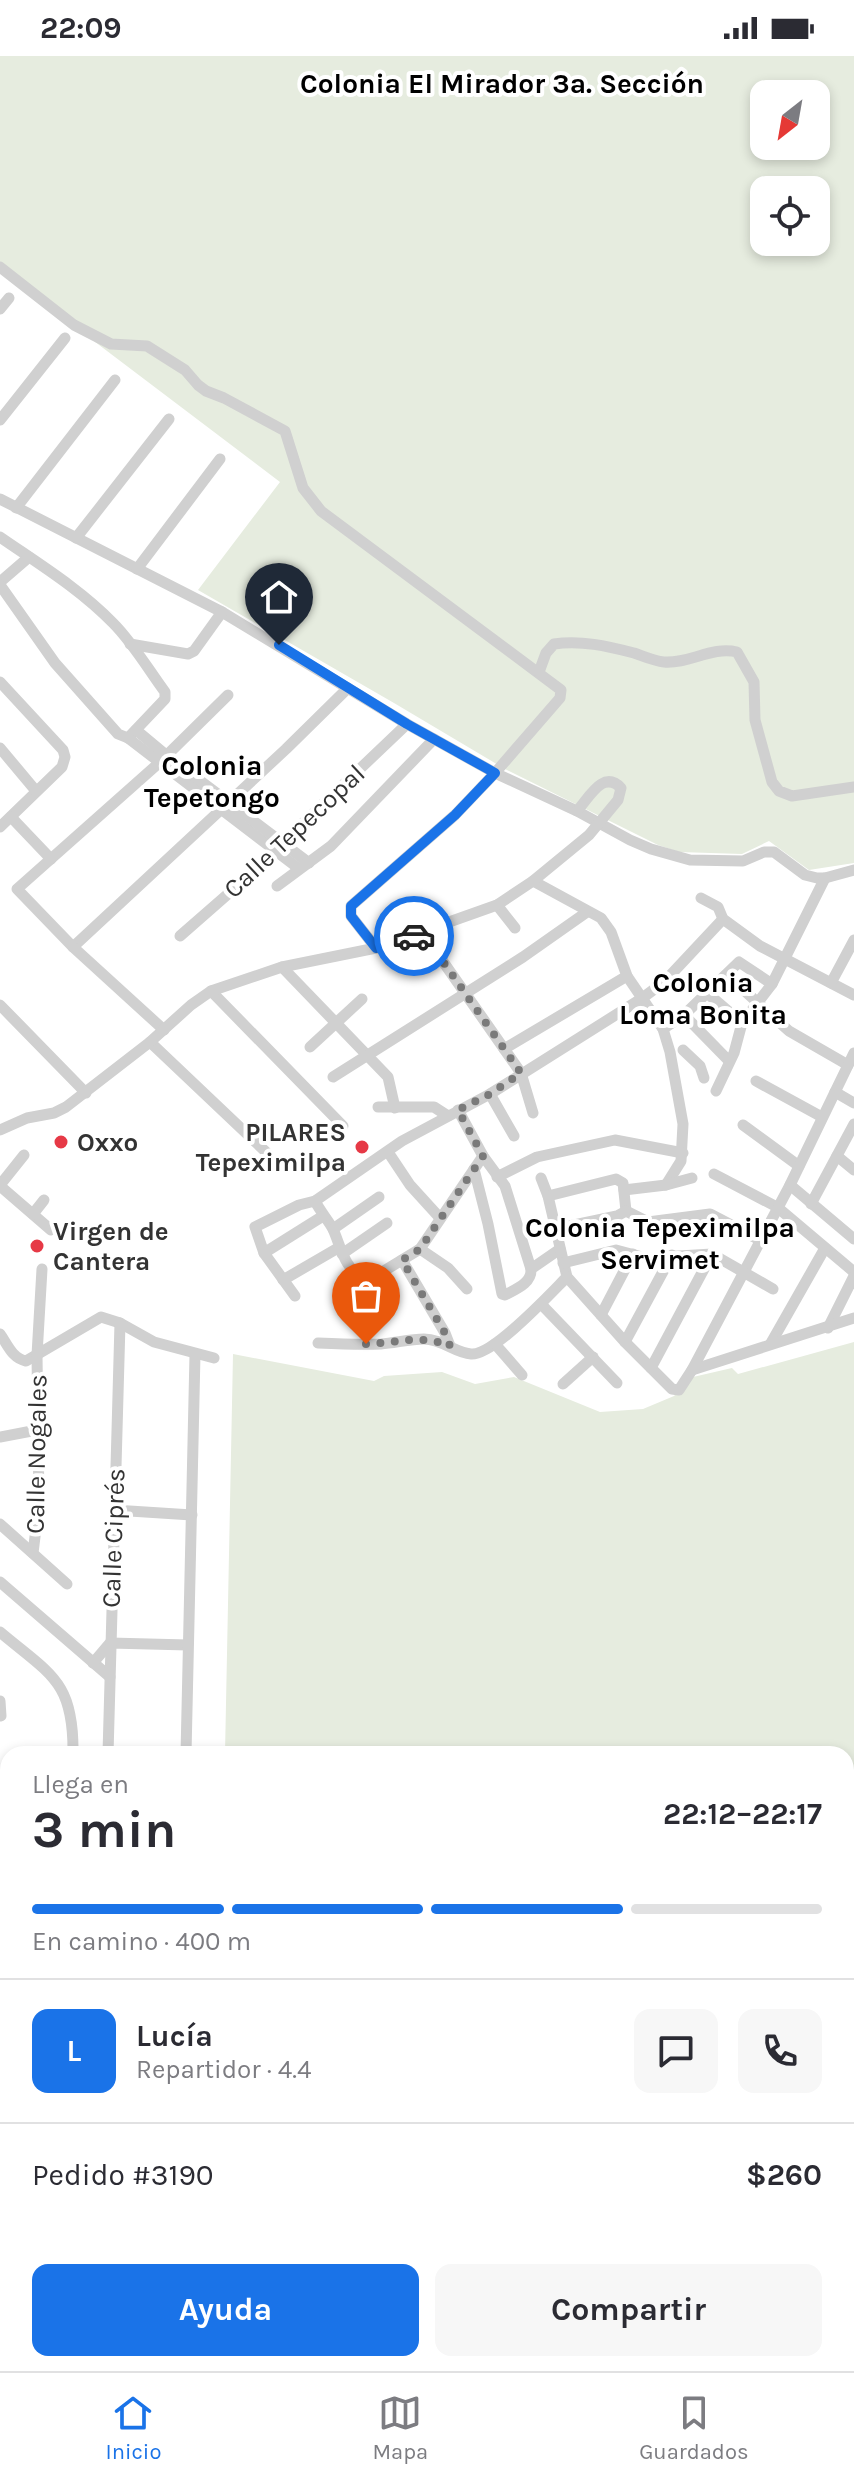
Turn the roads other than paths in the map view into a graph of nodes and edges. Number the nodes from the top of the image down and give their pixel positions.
1 (0, 267) edge
2 (9, 298) dead end
3 (0, 309) edge
4 (65, 338) dead end
5 (115, 380) dead end
6 (169, 419) dead end
7 (0, 420) edge
8 (220, 459) dead end
9 (0, 499) edge
10 (16, 508) junction
11 (0, 537) edge
12 (76, 538) junction
13 (29, 557) junction
14 (137, 569) junction
15 (0, 584) edge
16 (222, 612) junction
17 (130, 644) junction
18 (539, 672) junction
19 (0, 682) edge
20 (348, 688) junction
21 (228, 695) dead end
22 (407, 724) junction
23 (132, 734) junction
24 (434, 739) junction
25 (0, 748) edge
26 (162, 759) junction
27 (495, 773) junction
28 (854, 787) edge
29 (36, 791) junction
30 (225, 806) junction
31 (577, 811) junction
32 (11, 817) junction
33 (600, 822) junction
34 (0, 827) edge
35 (278, 848) junction
36 (51, 859) junction
37 (304, 866) junction
38 (854, 870) edge
39 (825, 878) junction
40 (533, 881) junction
41 (277, 886) dead end
42 (701, 898) dead end
43 (497, 905) junction
44 (587, 912) junction
45 (723, 919) junction
46 (515, 928) dead end
47 (423, 933) junction
48 (180, 936) dead end
49 (854, 940) edge
50 (73, 947) junction
51 (376, 948) junction
52 (786, 960) junction
53 (282, 967) junction
54 (727, 975) junction
55 (627, 976) junction
56 (831, 983) junction
57 (772, 984) junction
58 (211, 991) junction
59 (707, 993) junction
60 (464, 994) junction
61 (854, 995) edge
62 (362, 999) dead end
63 (641, 999) junction
64 (757, 1002) junction
65 (0, 1005) edge
66 (684, 1015) junction
67 (335, 1023) junction
68 (742, 1023) junction
69 (663, 1029) junction
70 (164, 1030) junction
71 (711, 1041) junction
72 (150, 1042) junction
73 (310, 1047) dead end
74 (504, 1049) junction
75 (683, 1050) dead end
76 (854, 1053) edge
77 (369, 1055) junction
78 (731, 1057) junction
79 (744, 1065) dead end
80 (848, 1065) junction
81 (521, 1073) junction
82 (333, 1077) dead end
83 (756, 1081) dead end
84 (716, 1091) dead end
85 (835, 1092) junction
86 (86, 1093) junction
87 (490, 1094) junction
88 (854, 1103) edge
89 (378, 1107) dead end
90 (395, 1108) junction
91 (453, 1113) junction
92 (533, 1113) dead end
93 (822, 1117) junction
94 (854, 1124) edge
95 (743, 1125) dead end
96 (343, 1126) dead end
97 (0, 1130) edge
98 (514, 1136) dead end
99 (266, 1152) dead end
100 (388, 1152) junction
101 (683, 1153) junction
102 (24, 1155) dead end
103 (483, 1156) junction
104 (837, 1156) junction
105 (799, 1166) junction
106 (539, 1168) junction
107 (474, 1169) junction
108 (854, 1170) edge
109 (714, 1174) dead end
110 (497, 1177) junction
111 (692, 1178) dead end
112 (0, 1185) edge
113 (666, 1185) junction
114 (790, 1185) junction
115 (624, 1190) junction
116 (548, 1196) junction
117 (379, 1197) dead end
118 (44, 1200) dead end
119 (315, 1201) junction
120 (811, 1204) junction
121 (777, 1207) junction
122 (626, 1211) junction
123 (33, 1214) junction
124 (323, 1216) junction
125 (440, 1218) junction
126 (387, 1223) dead end
127 (333, 1229) junction
128 (555, 1229) junction
129 (51, 1230) dead end
130 (854, 1239) edge
131 (760, 1240) junction
132 (825, 1248) junction
133 (420, 1249) junction
134 (560, 1249) junction
135 (340, 1251) junction
136 (264, 1253) junction
137 (633, 1254) junction
138 (712, 1254) junction
139 (672, 1255) junction
140 (402, 1260) junction
141 (563, 1263) junction
142 (42, 1269) dead end
143 (531, 1269) junction
144 (744, 1271) junction
145 (854, 1274) edge
146 (567, 1277) junction
147 (283, 1280) junction
148 (467, 1289) dead end
149 (773, 1289) dead end
150 (295, 1296) dead end
151 (541, 1304) junction
152 (601, 1315) junction
153 (854, 1318) edge
154 (120, 1323) junction
155 (828, 1328) junction
156 (0, 1334) edge
157 (625, 1342) junction
158 (318, 1343) dead end
159 (771, 1343) junction
160 (495, 1344) junction
161 (450, 1346) junction
162 (195, 1354) junction
163 (37, 1355) junction
164 (593, 1357) junction
165 (214, 1358) dead end
166 (651, 1368) junction
167 (692, 1370) junction
168 (522, 1375) dead end
169 (617, 1383) dead end
170 (563, 1384) dead end
171 (37, 1430) junction
172 (0, 1437) edge
173 (114, 1510) junction
174 (192, 1515) junction
175 (0, 1524) edge
176 (33, 1553) junction
177 (0, 1582) edge
178 (67, 1584) dead end
179 (0, 1632) edge
180 (110, 1643) junction
181 (188, 1645) junction
182 (93, 1663) junction
183 (110, 1677) junction
184 (0, 1701) edge
185 (1, 1716) edge
186 (73, 1746) edge
187 (108, 1746) edge
188 (186, 1746) edge

1 - 18 street
2 - 3 street
4 - 7 street
5 - 10 street
6 - 12 street
8 - 14 street
9 - 10 street
10 - 12 street
11 - 13 street
12 - 14 street
13 - 15 street
13 - 17 street
14 - 16 street
15 - 23 street
16 - 17 street
16 - 20 street
17 - 23 street
18 - 27 street
18 - 28 street
19 - 29 street
20 - 22 street
20 - 30 street
21 - 26 street
22 - 24 street
22 - 35 street, Calle Tepecopal
23 - 26 street
24 - 27 street
24 - 37 street
25 - 29 street
26 - 30 street
26 - 36 street
27 - 31 street
27 - 51 street
29 - 32 street
30 - 35 street
30 - 50 street
31 - 33 street
31 - 33 street
32 - 34 street
32 - 36 street
33 - 39 street
33 - 40 street
35 - 37 street
35 - 48 street, Calle Tepecopal
36 - 50 street
37 - 41 street
38 - 39 street
39 - 52 street
40 - 43 street
40 - 44 street
42 - 45 street
43 - 46 street
43 - 47 street
44 - 55 street
44 - 60 street
45 - 52 street
45 - 63 street
47 - 51 street
47 - 60 street
49 - 56 street
50 - 70 street
51 - 53 street
52 - 56 street
52 - 57 street
53 - 58 street
53 - 67 street
54 - 57 street
54 - 59 street
54 - 64 street
55 - 63 street
55 - 74 street
56 - 61 street
57 - 64 street
58 - 70 street
58 - 96 street
59 - 66 street
59 - 68 street
60 - 74 street
60 - 77 street
62 - 67 street
63 - 69 street
63 - 81 street
64 - 68 street
64 - 80 street
65 - 86 street
66 - 69 street
66 - 71 street
67 - 73 street
67 - 77 street
68 - 78 street
69 - 101 street
70 - 72 street
71 - 75 street
71 - 78 street
72 - 86 street
72 - 99 street
74 - 81 street
76 - 80 street
77 - 82 street
77 - 90 street
78 - 79 street
78 - 84 street
80 - 85 street
81 - 87 street
81 - 92 street
83 - 93 street
85 - 88 street
85 - 93 street
86 - 97 street
87 - 91 street
87 - 98 street
89 - 90 street
90 - 91 street
91 - 100 street
91 - 103 street
93 - 105 street
94 - 104 street
95 - 105 street
100 - 119 street
100 - 125 street
101 - 106 street
101 - 113 street
102 - 112 street
103 - 107 street
103 - 110 street
104 - 108 street
104 - 120 street
105 - 114 street
106 - 110 street
106 - 116 street
107 - 125 street
107 - 143 street
109 - 121 street
110 - 143 street
111 - 113 street
112 - 123 street
113 - 115 street
114 - 120 street
114 - 121 street
115 - 116 street
115 - 122 street
116 - 128 street
117 - 127 street
118 - 123 street
119 - 124 street
119 - 136 street
120 - 130 street
121 - 131 street
121 - 132 street
122 - 128 street
122 - 131 street
123 - 129 street
124 - 127 street
124 - 136 street
125 - 133 street
126 - 135 street
127 - 135 street
128 - 134 street
131 - 144 street
132 - 145 street
132 - 159 street
133 - 140 street
133 - 148 street
134 - 141 street
134 - 143 street
135 - 140 street
135 - 147 street
136 - 147 street
137 - 139 street
137 - 141 street
137 - 152 street
138 - 139 street
138 - 144 street
138 - 166 street
139 - 157 street
140 - 161 street
141 - 146 street
142 - 163 street, Calle Nogales
144 - 149 street
144 - 167 street
145 - 155 street
146 - 151 street
146 - 152 street
147 - 150 street
151 - 160 street
151 - 164 street
152 - 157 street
153 - 155 street
154 - 162 street
154 - 163 street
154 - 173 street, Calle Ciprés
155 - 159 street
156 - 163 street
157 - 166 street
158 - 161 street
159 - 167 street
160 - 161 street
160 - 168 street
162 - 165 street
162 - 174 street
163 - 171 street, Calle Nogales
164 - 169 street
164 - 170 street
166 - 167 street
171 - 172 street
171 - 176 street, Calle Nogales
173 - 174 street
173 - 180 street, Calle Ciprés
174 - 181 street
175 - 176 street
176 - 178 street
177 - 182 street
179 - 186 street
180 - 181 street
180 - 182 street
180 - 183 street, Calle Ciprés
181 - 188 street
182 - 183 street
183 - 187 street, Calle Ciprés
184 - 185 street

